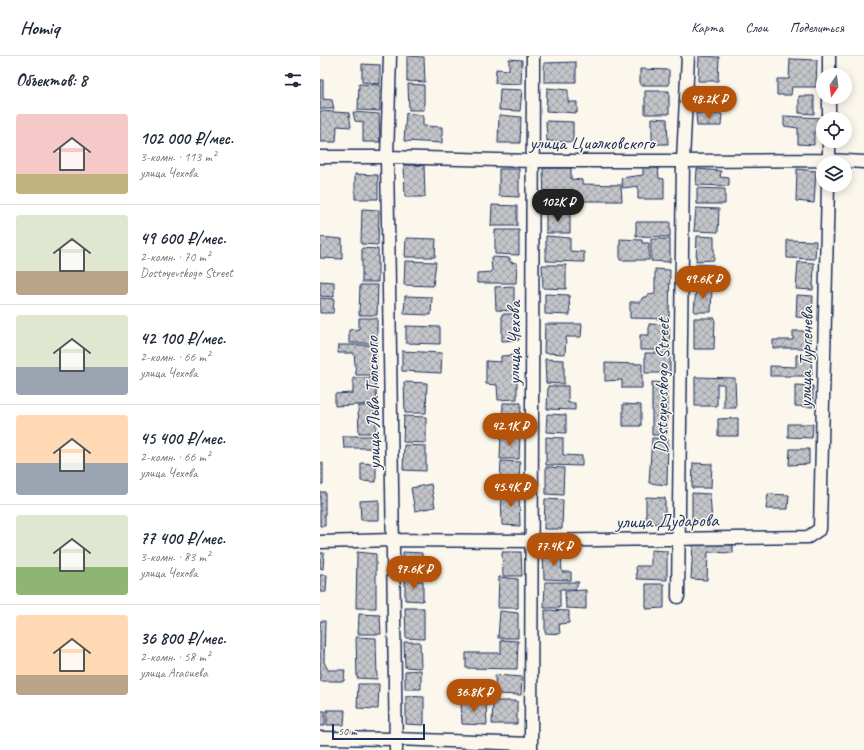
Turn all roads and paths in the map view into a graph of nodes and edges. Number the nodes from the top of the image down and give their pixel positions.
1 (390, 56) edge
2 (533, 56) edge
3 (688, 56) edge
4 (829, 56) edge
5 (829, 68) edge
6 (320, 157) edge
7 (387, 157) junction
8 (534, 161) junction
9 (683, 161) junction
10 (816, 162) edge
11 (852, 162) edge
12 (864, 162) edge
13 (828, 192) edge
14 (820, 529) joint
15 (678, 538) junction
16 (393, 540) junction
17 (531, 541) junction
18 (320, 542) edge
19 (678, 597) dead end
20 (320, 738) edge
21 (396, 744) edge
22 (530, 747) edge

1 - 7 street, улица Льва Толстого
2 - 8 street, улица Чехова
3 - 9 street, Dostoyevskogo Street
4 - 5 street
6 - 7 street, улица Циолковского
7 - 8 street, улица Циолковского
7 - 16 street, улица Льва Толстого
8 - 9 street, улица Циолковского
8 - 17 street, улица Чехова
9 - 10 street, улица Циолковского
9 - 15 street, Dostoyevskogo Street
11 - 12 street, улица Циолковского
13 - 14 street, улица Тургенева
14 - 15 street, улица Дударова
15 - 17 street, улица Дударова
15 - 19 street, Dostoyevskogo Street
16 - 17 street, улица Дударова
16 - 18 street, улица Дударова
16 - 21 street, улица Льва Толстого
17 - 22 street, улица Чехова
20 - 21 street
21 - 22 street

